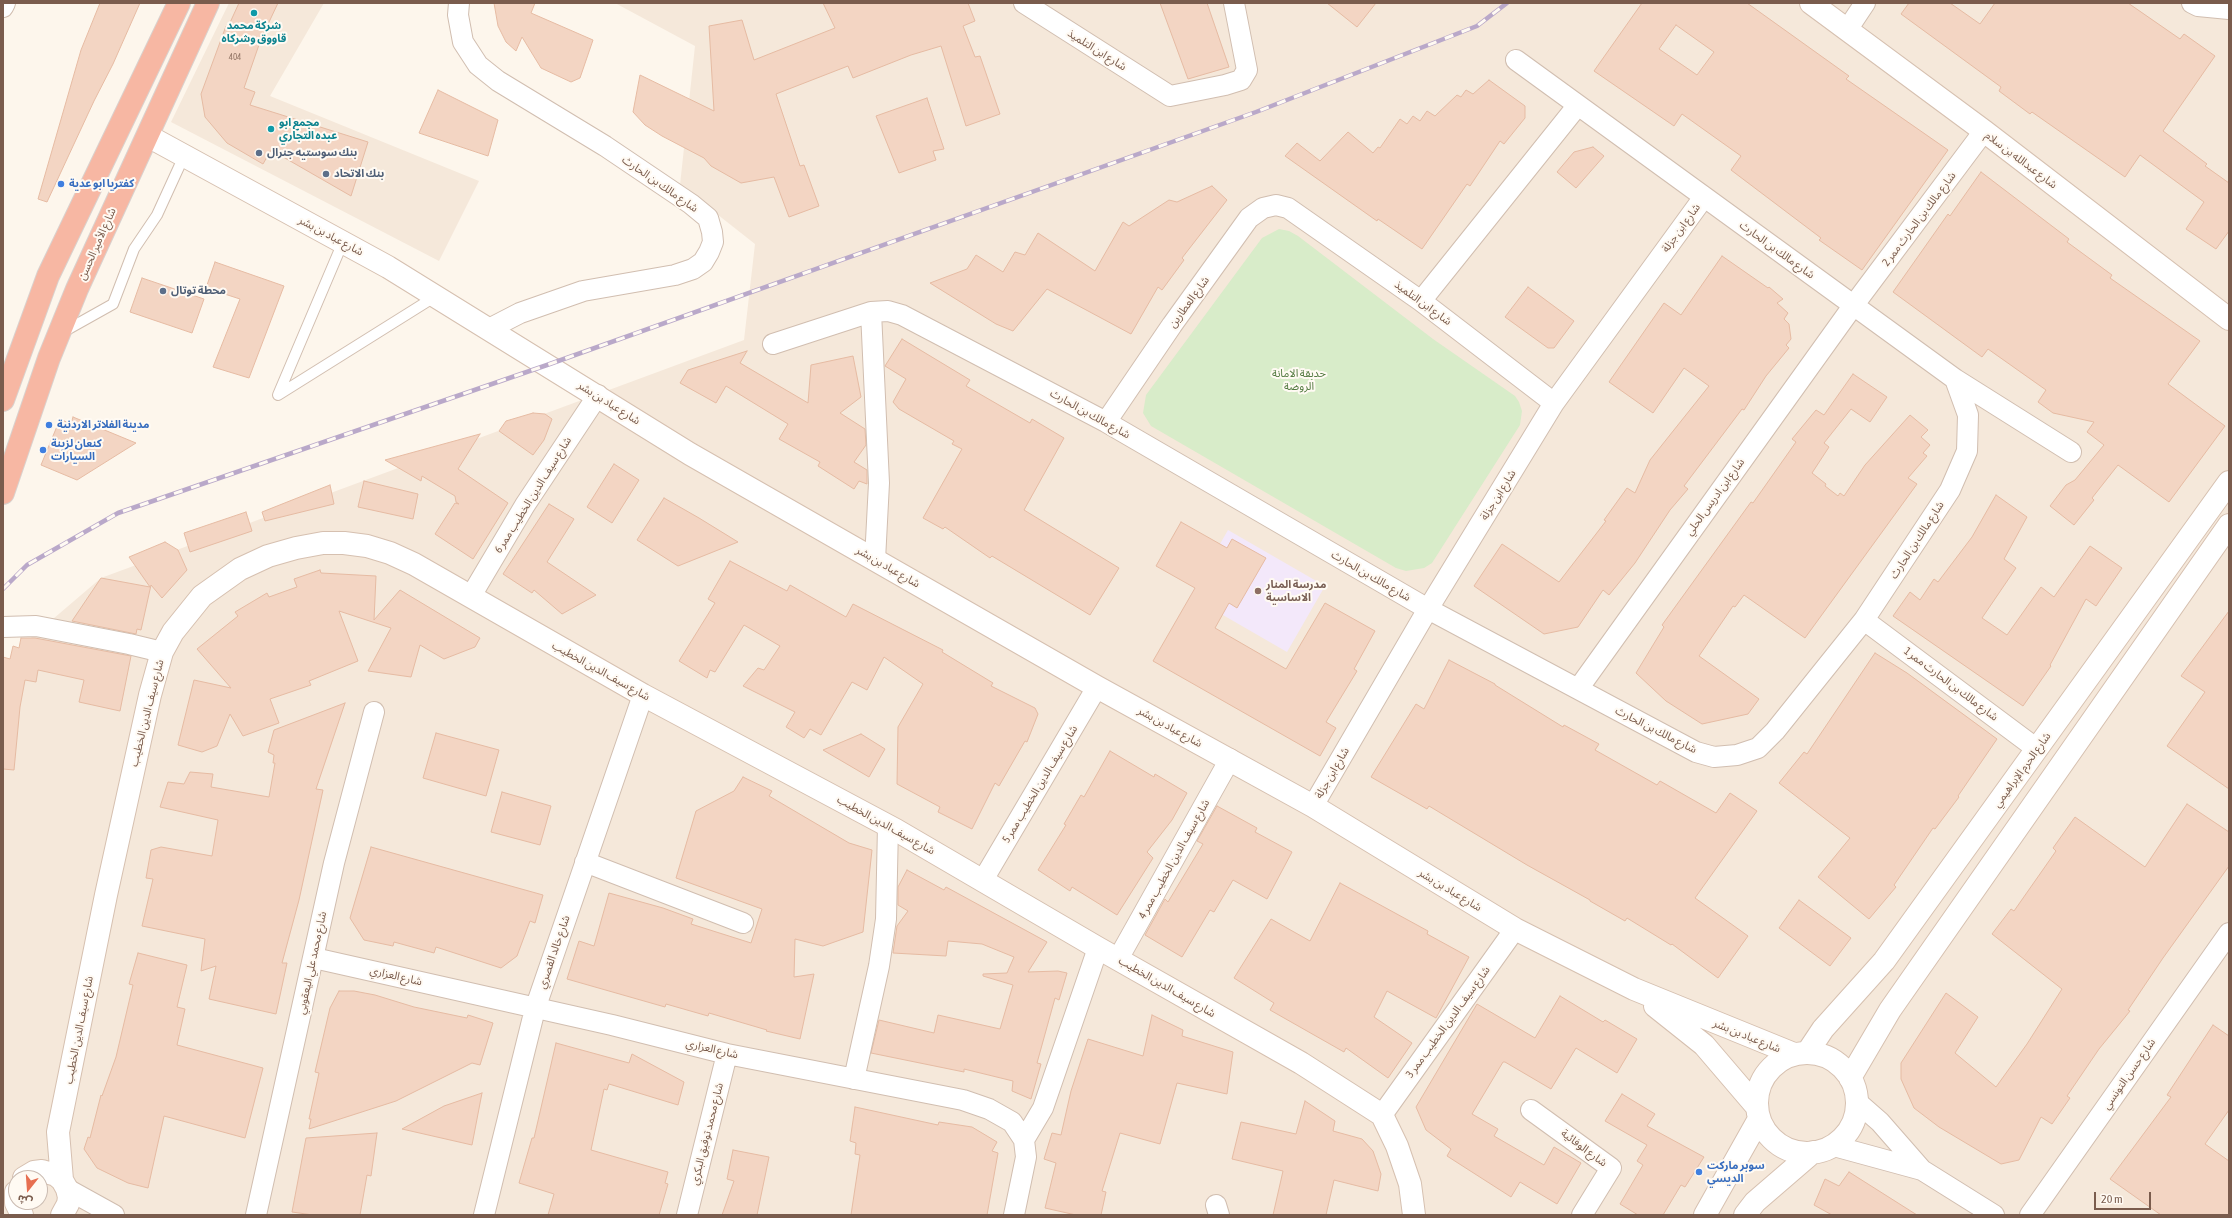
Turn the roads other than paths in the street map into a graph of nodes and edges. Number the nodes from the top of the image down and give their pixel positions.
1 (5, 3) edge
2 (179, 3) edge
3 (208, 3) edge
4 (459, 3) edge
5 (1024, 3) edge
6 (1234, 3) edge
7 (1811, 3) edge
8 (1865, 3) edge
9 (2192, 3) edge
10 (3, 7) edge
11 (2229, 9) edge
12 (1847, 30) junction
13 (1516, 60) dead end
14 (1578, 105) junction
15 (1984, 131) junction
16 (148, 136) junction
17 (184, 156) junction
18 (1704, 197) junction
19 (1288, 208) joint
20 (343, 242) junction
21 (436, 296) junction
22 (1422, 301) junction
23 (1853, 306) junction
24 (871, 312) junction
25 (2229, 319) edge
26 (489, 329) junction
27 (58, 335) junction
28 (773, 344) dead end
29 (10, 363) edge
30 (1955, 379) junction
31 (598, 395) junction
32 (3, 400) edge
33 (1554, 403) junction
34 (1106, 422) junction
35 (2071, 452) dead end
36 (2229, 482) edge
37 (3, 492) edge
38 (2229, 525) edge
39 (875, 560) junction
40 (471, 596) junction
41 (1428, 609) junction
42 (1864, 620) junction
43 (3, 627) edge
44 (162, 652) junction
45 (1097, 687) junction
46 (1578, 689) junction
47 (643, 696) junction
48 (374, 712) dead end
49 (2037, 749) junction
50 (1230, 760) junction
51 (1312, 806) junction
52 (888, 826) junction
53 (585, 862) junction
54 (983, 880) junction
55 (743, 923) dead end
56 (1515, 929) junction
57 (2229, 933) edge
58 (1098, 948) junction
59 (314, 958) junction
60 (1118, 959) junction
61 (1634, 989) junction
62 (535, 1009) junction
63 (726, 1054) junction
64 (1801, 1054) junction
65 (1850, 1078) junction
66 (854, 1079) junction
67 (1856, 1101) junction
68 (1531, 1110) dead end
69 (1758, 1113) junction
70 (1382, 1115) junction
71 (58, 1132) junction
72 (1024, 1140) junction
73 (1823, 1149) junction
74 (32, 1170) edge
75 (1922, 1170) junction
76 (48, 1172) edge
77 (65, 1185) junction
78 (62, 1215) edge
79 (114, 1215) edge
80 (256, 1215) edge
81 (484, 1215) edge
82 (687, 1215) edge
83 (1014, 1215) edge
84 (1414, 1215) edge
85 (1582, 1215) edge
86 (1706, 1215) edge
87 (1745, 1215) edge
88 (1994, 1215) edge
89 (2030, 1215) edge

1 - 10 street
2 - 29 highway
3 - 16 highway, شارع الأمير الحسن
4 - 26 street, شارع مالك بن الحارث
5 - 6 street, شارع ابن التلميذ
7 - 12 street, شارع عبدالله بن سلام
8 - 12 street
9 - 11 street
12 - 15 street, شارع عبدالله بن سلام
13 - 14 street, شارع مالك بن الحارث
14 - 18 street, شارع مالك بن الحارث
14 - 22 street
15 - 23 street, شارع مالك بن الحارث ممر 2
15 - 25 street, شارع عبدالله بن سلام
16 - 17 street, شارع عباد بن بشر
16 - 27 highway, شارع الأمير الحسن
17 - 20 street, شارع عباد بن بشر
17 - 27 lane
18 - 23 street, شارع مالك بن الحارث
18 - 33 street, شارع ابن جزلة
19 - 22 street, شارع ابن التلميذ
19 - 34 street, شارع العطارين
20 - 21 street, شارع عباد بن بشر
20 - 21 lane
21 - 26 street, شارع عباد بن بشر
22 - 33 street, شارع ابن التلميذ
23 - 30 street, شارع مالك بن الحارث
23 - 46 street, شارع ابن ادريس الحلي
24 - 28 street, شارع مالك بن الحارث
24 - 34 street, شارع مالك بن الحارث
24 - 39 street
26 - 31 street, شارع عباد بن بشر
27 - 37 highway, شارع الأمير الحسن
29 - 32 highway
30 - 35 street
30 - 42 street, شارع مالك بن الحارث
31 - 39 street, شارع عباد بن بشر
31 - 40 street, شارع سيف الدين الخطيب ممر 6
33 - 41 street, شارع ابن جزلة
34 - 41 street, شارع مالك بن الحارث
36 - 49 street, شارع الحرم الإبراهيمي
38 - 65 street
39 - 45 street, شارع عباد بن بشر
40 - 44 street, شارع سيف الدين الخطيب
40 - 47 street, شارع سيف الدين الخطيب
41 - 46 street, شارع مالك بن الحارث
41 - 51 street, شارع ابن جزلة
42 - 46 street, شارع مالك بن الحارث
42 - 49 street, شارع مالك بن الحارث ممر 1
43 - 44 street
44 - 71 street, شارع سيف الدين الخطيب
45 - 50 street, شارع عباد بن بشر
45 - 54 street, شارع سيف الدين الخطيب ممر 5
47 - 52 street, شارع سيف الدين الخطيب
47 - 53 street, شارع خالد القصري
48 - 59 street, شارع محمد علي اليعقوبي
49 - 64 street, شارع الحرم الإبراهيمي
50 - 51 street, شارع عباد بن بشر
50 - 60 street, شارع سيف الدين الخطيب ممر 4
51 - 56 street, شارع عباد بن بشر
52 - 54 street, شارع سيف الدين الخطيب
52 - 66 street
53 - 55 street
53 - 62 street, شارع خالد القصري
54 - 58 street, شارع سيف الدين الخطيب
56 - 61 street, شارع عباد بن بشر
56 - 70 street, شارع سيف الدين الخطيب ممر 3
57 - 89 street, شارع حسن التونسي
58 - 60 street, شارع سيف الدين الخطيب
58 - 72 street
59 - 62 street, شارع العزاري
59 - 80 street, شارع محمد علي اليعقوبي
60 - 70 street, شارع سيف الدين الخطيب
61 - 64 street, شارع عباد بن بشر
61 - 69 street, شارع عباد بن بشر
62 - 63 street, شارع العزاري
62 - 81 street, شارع خالد القصري
63 - 66 street, شارع العزاري
63 - 82 street, شارع محمد توفيق البكري
64 - 65 street
64 - 69 street
65 - 67 street
66 - 72 street, شارع العزاري
67 - 73 street
67 - 75 street
68 - 85 street, شارع الوفائية
69 - 73 street
69 - 86 street
70 - 84 street
71 - 74 street, شارع سيف الدين الخطيب
71 - 77 street, شارع سيف الدين الخطيب
72 - 83 street, شارع العزاري
73 - 75 street
73 - 87 street
75 - 88 street
76 - 77 street
77 - 78 street, شارع سيف الدين الخطيب
77 - 79 street

